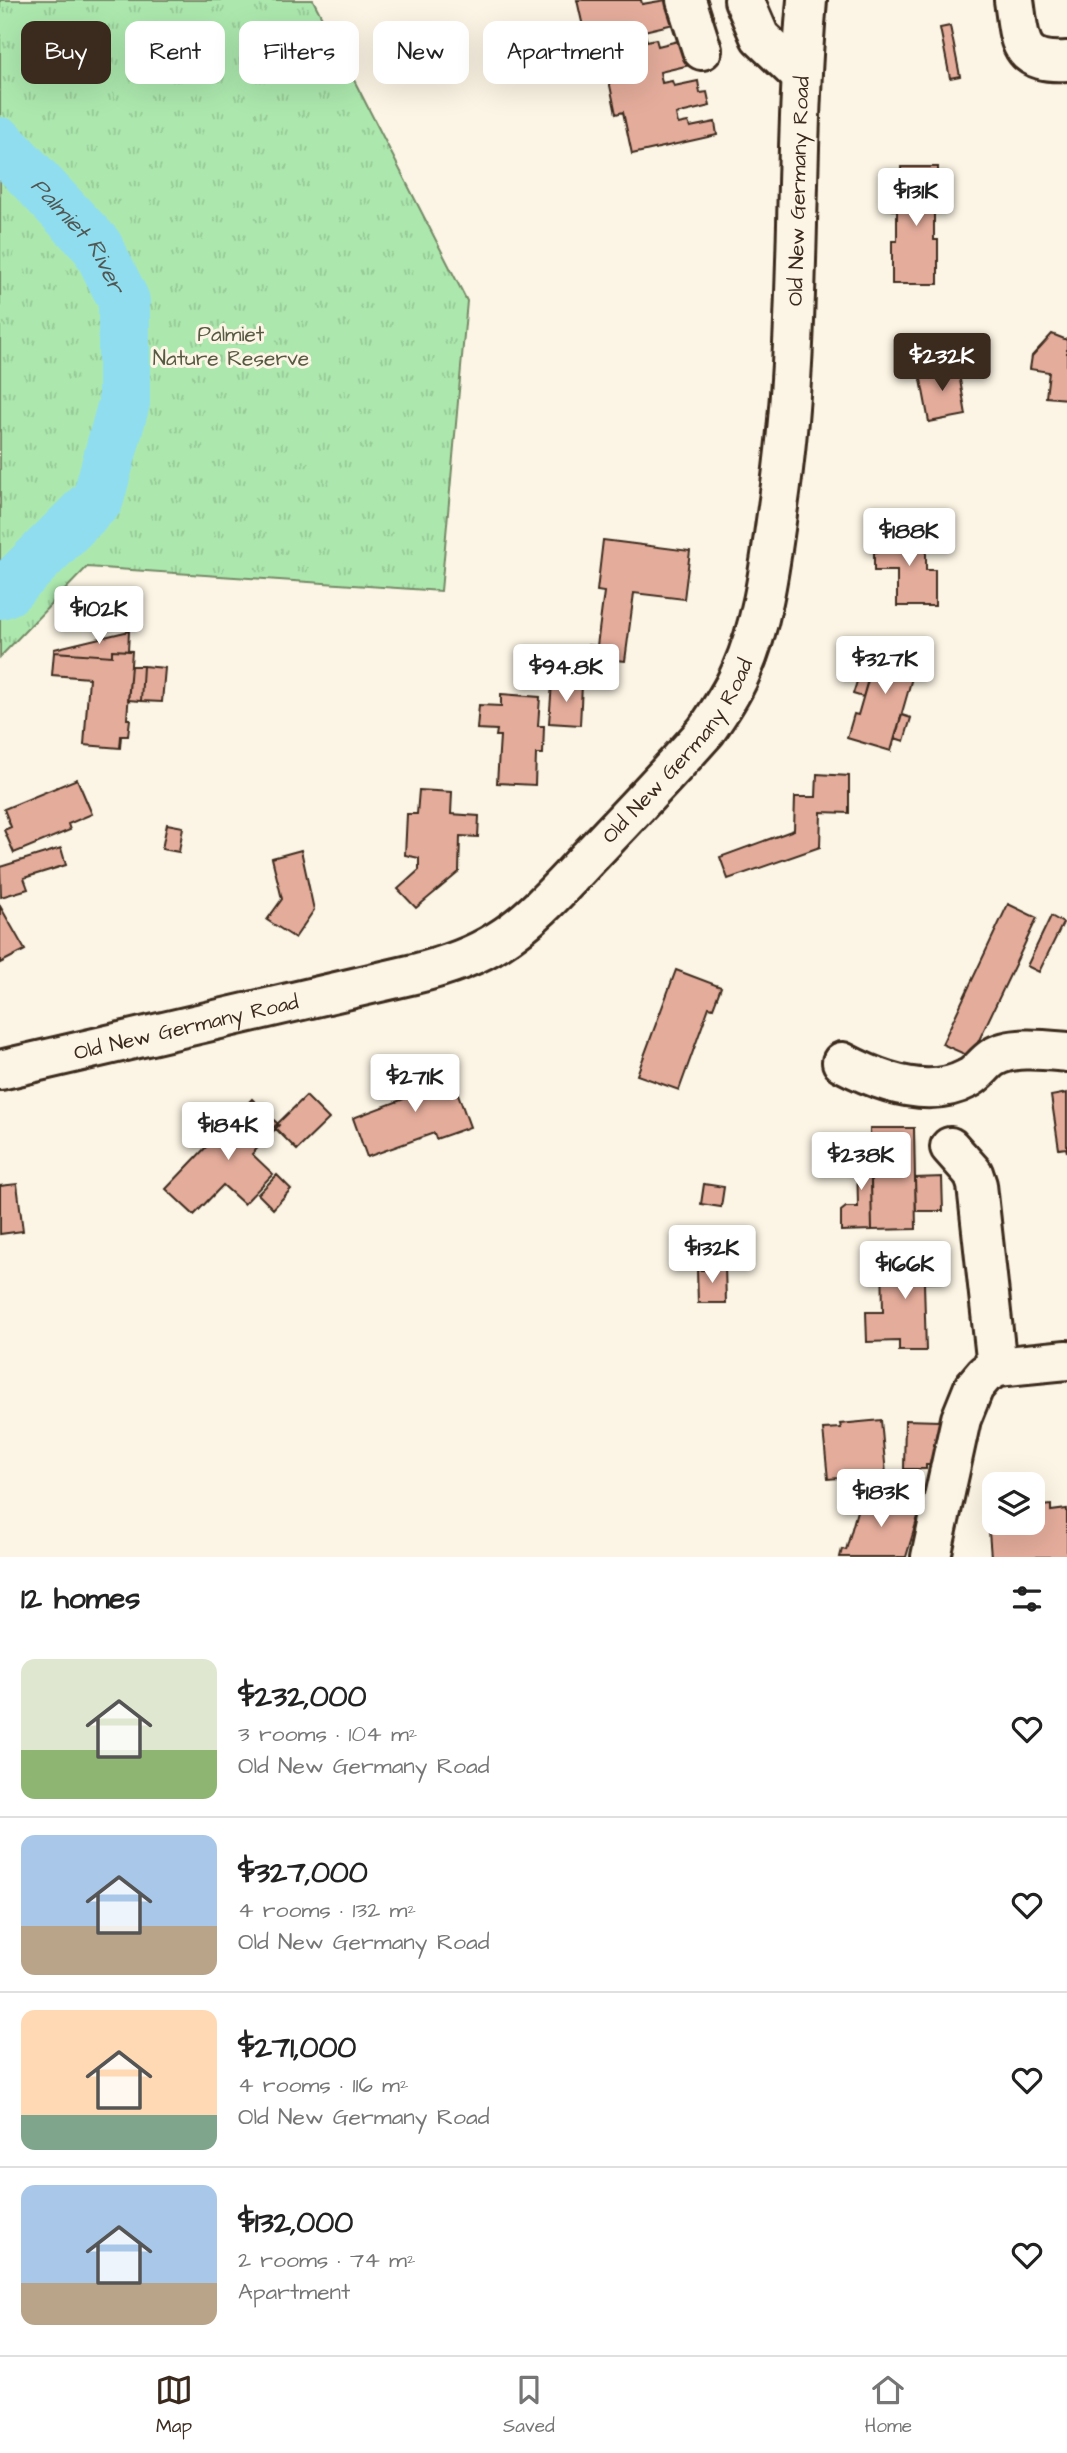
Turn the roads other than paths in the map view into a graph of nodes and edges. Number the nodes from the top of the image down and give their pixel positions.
1 (686, 0) edge
2 (744, 0) edge
3 (807, 0) edge
4 (1014, 0) edge
5 (702, 50) dead end
6 (1067, 61) edge
7 (800, 75) junction
8 (1067, 1052) edge
9 (842, 1062) dead end
10 (0, 1070) edge
11 (950, 1147) dead end
12 (1067, 1360) edge
13 (998, 1367) junction
14 (931, 1557) edge

1 - 5 street
2 - 7 street
3 - 7 street, Old New Germany Road
4 - 6 street
7 - 10 street, Old New Germany Road
8 - 9 street
11 - 13 street
12 - 13 street
13 - 14 street

